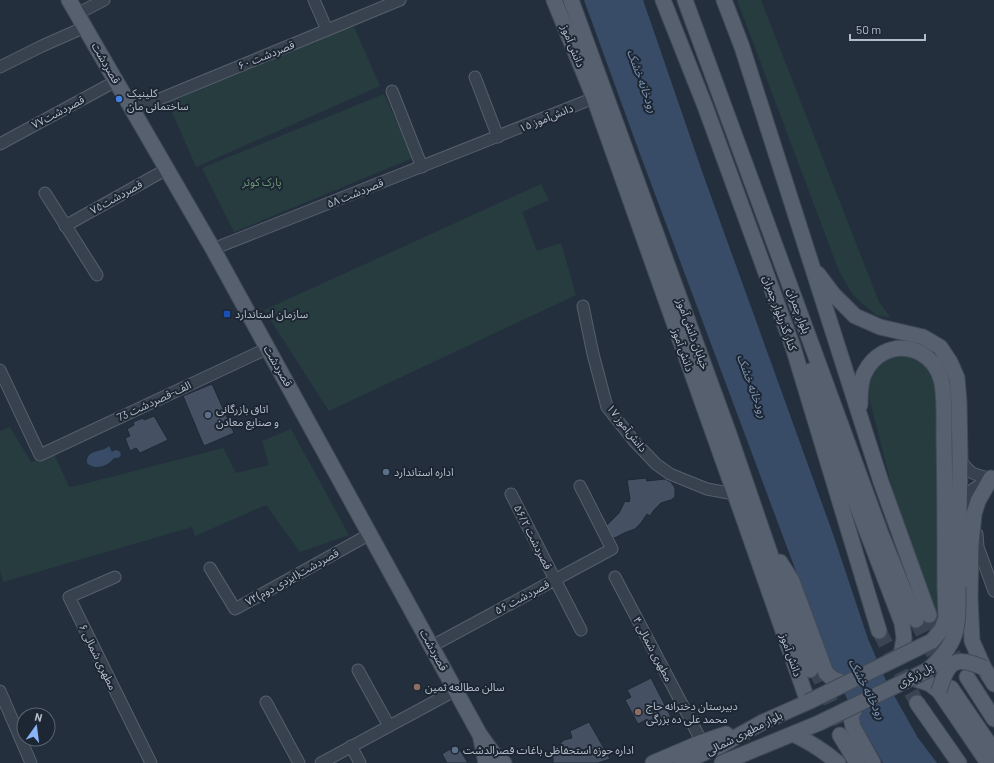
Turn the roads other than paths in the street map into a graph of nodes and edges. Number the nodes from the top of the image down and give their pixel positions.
1 (69, 0) edge
2 (104, 0) edge
3 (314, 0) edge
4 (400, 0) edge
5 (554, 0) edge
6 (571, 0) edge
7 (578, 0) edge
8 (663, 0) edge
9 (685, 0) edge
10 (724, 0) edge
11 (77, 14) junction
12 (85, 27) junction
13 (327, 30) junction
14 (0, 67) edge
15 (475, 77) dead end
16 (116, 81) junction
17 (392, 91) dead end
18 (594, 98) junction
19 (133, 110) junction
20 (498, 137) junction
21 (0, 144) edge
22 (422, 166) junction
23 (167, 169) junction
24 (45, 193) dead end
25 (65, 226) junction
26 (214, 249) junction
27 (809, 260) junction
28 (784, 270) junction
29 (97, 275) dead end
30 (583, 306) dead end
31 (268, 348) junction
32 (0, 370) edge
33 (860, 416) junction
34 (960, 459) junction
35 (993, 477) edge
36 (580, 486) dead end
37 (511, 494) dead end
38 (734, 494) junction
39 (958, 512) junction
40 (974, 514) junction
41 (370, 534) junction
42 (210, 568) dead end
43 (115, 577) dead end
44 (615, 577) dead end
45 (555, 580) junction
46 (951, 587) junction
47 (994, 591) edge
48 (581, 630) dead end
49 (879, 631) tunnel mouth
50 (432, 646) junction
51 (901, 656) junction
52 (815, 665) junction
53 (984, 668) junction
54 (358, 670) dead end
55 (967, 677) tunnel mouth
56 (912, 678) junction
57 (844, 684) junction
58 (994, 684) edge
59 (945, 689) junction
60 (456, 690) junction
61 (0, 691) edge
62 (266, 702) dead end
63 (808, 702) junction
64 (917, 703) tunnel mouth
65 (858, 704) junction
66 (994, 719) edge
67 (763, 722) junction
68 (819, 723) joint
69 (389, 726) junction
70 (480, 734) junction
71 (793, 734) junction
72 (847, 735) junction
73 (702, 742) junction
74 (774, 742) junction
75 (351, 746) junction
76 (994, 751) edge
77 (31, 763) edge
78 (151, 763) edge
79 (299, 763) edge
80 (321, 763) edge
81 (360, 763) edge
82 (486, 763) edge
83 (504, 763) edge
84 (653, 763) edge
85 (681, 763) edge
86 (722, 763) edge
87 (744, 763) edge
88 (838, 763) edge
89 (857, 763) edge
90 (864, 763) edge
91 (873, 763) edge
92 (959, 763) edge
93 (988, 763) edge

1 - 11 main road, قصردشت
2 - 11 street
3 - 13 street
4 - 13 street, ۶۰ قصردشت
5 - 18 main road, دانش آموز
6 - 52 main road, خیابان دانش آموز
7 - 52 main road, خیابان دانش آموز
8 - 49 main road, کنار گذربلوار چمران
9 - 28 main road, بلوار چمران
10 - 27 main road, بلوار چمران
11 - 12 main road, قصردشت
12 - 14 street
12 - 16 main road, قصردشت
13 - 19 street, ۶۰ قصردشت
15 - 20 street
16 - 19 main road, قصردشت
16 - 21 street, قصردشت۷۷
17 - 22 street
18 - 20 street, دانش‌آموز ۱۵
18 - 38 main road, دانش آموز
19 - 23 main road, قصردشت
20 - 22 street, قصردشت ۵۸
22 - 26 street, قصردشت ۵۸
23 - 25 street, قصردشت۷۵
23 - 26 main road, قصردشت
24 - 25 street
25 - 29 street
26 - 31 main road, قصردشت
27 - 33 main road, بلوار چمران
27 - 34 main road
28 - 33 main road, بلوار چمران
28 - 51 main road
30 - 38 street, دانش‌آموز ۱۷
31 - 32 street, 73 الف-قصردشت
31 - 41 main road, قصردشت
33 - 46 main road
34 - 35 street
34 - 39 main road
35 - 39 street
35 - 40 main road
36 - 45 street, ۵۶ قصردشت
37 - 45 street, ۵۶/۲ قصردشت
38 - 63 main road, دانش آموز
39 - 46 main road
40 - 47 street
40 - 53 main road
41 - 42 street, ۷۳قصردشت(ایزدی دوم)
41 - 50 main road, قصردشت
43 - 78 street, ۶ مطهری شمالی
44 - 73 street, ۴ مطهری شمالی
45 - 48 street, ۵۶/۲ قصردشت
45 - 50 street, ۵۶ قصردشت
46 - 51 main road, پل زرگری, bridge
46 - 56 main road, پل زرگری, bridge
50 - 60 main road, قصردشت
51 - 57 main road, پل زرگری, bridge
52 - 57 main road
53 - 58 main road
53 - 59 main road, bridge
54 - 69 street
55 - 66 main road
56 - 59 main road
56 - 65 main road, پل زرگری, bridge
57 - 63 main road, پل زرگری, bridge
59 - 76 main road
59 - 93 main road
60 - 69 street
60 - 70 main road, قصردشت
61 - 77 street
62 - 79 street
63 - 67 main road, بلوار مطهرى شمالى
64 - 92 main road
65 - 68 main road, پل زرگری, bridge
65 - 72 main road
67 - 73 main road
67 - 85 main road, بلوار مطهرى شمالى
68 - 71 main road, بلوار مطهرى شمالى
69 - 75 street
70 - 82 main road
70 - 83 main road
71 - 74 main road, بلوار مطهرى شمالى
71 - 88 main road
72 - 89 main road
72 - 90 main road
72 - 91 main road
73 - 84 main road
74 - 86 main road, بلوار مطهرى شمالى
74 - 87 main road
75 - 80 street
75 - 81 street

